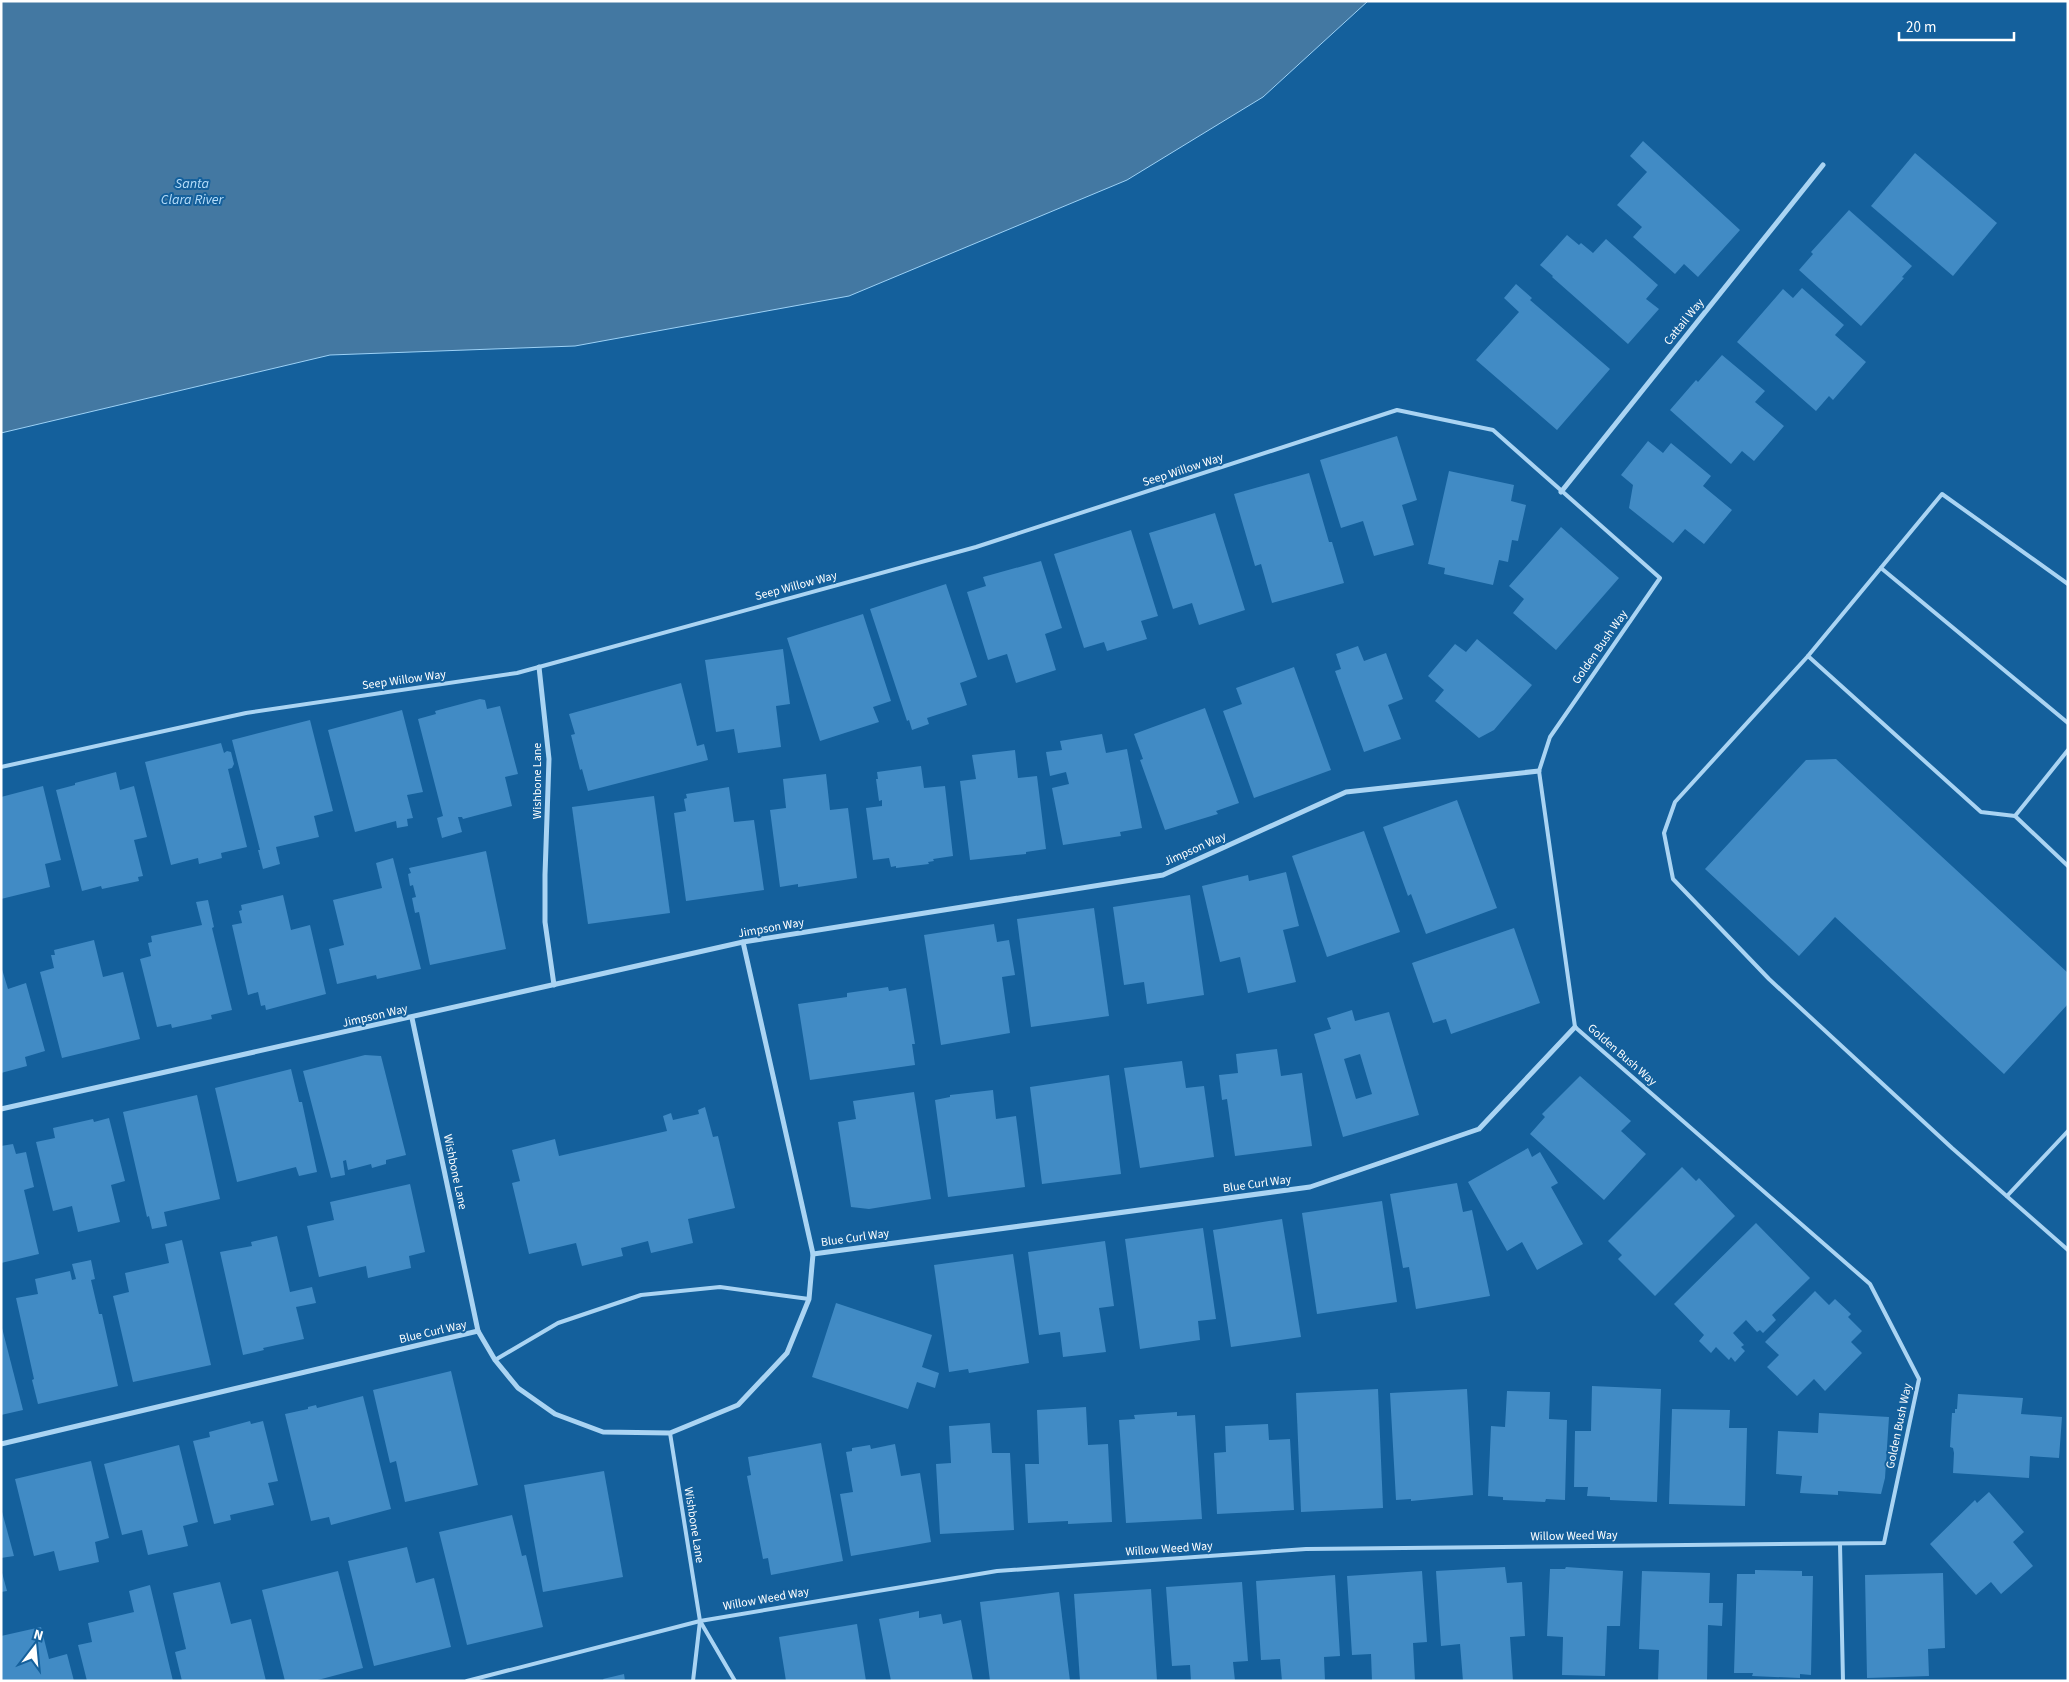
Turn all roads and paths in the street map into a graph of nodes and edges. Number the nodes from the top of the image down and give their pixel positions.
1 (1824, 165) dead end
2 (1561, 492) junction
3 (1881, 568) junction
4 (2068, 584) edge
5 (1808, 656) junction
6 (539, 667) junction
7 (2068, 723) edge
8 (2068, 750) edge
9 (1, 767) edge
10 (1539, 771) junction
11 (2015, 816) junction
12 (2068, 866) edge
13 (744, 942) junction
14 (554, 985) junction
15 (412, 1018) junction
16 (1574, 1027) junction
17 (1, 1109) edge
18 (2068, 1131) edge
19 (2007, 1196) junction
20 (2068, 1250) edge
21 (813, 1254) junction
22 (809, 1299) junction
23 (478, 1331) junction
24 (495, 1360) junction
25 (670, 1433) junction
26 (1, 1444) edge
27 (1884, 1543) joint
28 (1840, 1544) junction
29 (700, 1621) junction
30 (467, 1681) edge
31 (693, 1681) edge
32 (735, 1681) edge
33 (1843, 1681) edge

1 - 2 street, Cattail Way
2 - 6 lane, Seep Willow Way
2 - 10 lane, Golden Bush Way
3 - 4 lane
3 - 5 lane
3 - 7 lane
5 - 11 lane
5 - 19 lane
6 - 9 lane, Seep Willow Way
6 - 14 street, Wishbone Lane
8 - 11 lane
10 - 13 street, Jimpson Way
10 - 16 lane, Golden Bush Way
11 - 12 lane
13 - 14 street, Jimpson Way
13 - 21 street
14 - 15 street, Jimpson Way
15 - 17 street, Jimpson Way
15 - 23 street, Wishbone Lane
16 - 21 street, Blue Curl Way
16 - 27 lane, Golden Bush Way
18 - 19 lane
19 - 20 lane
21 - 22 street, Blue Curl Way
22 - 24 lane
22 - 25 street, Blue Curl Way
23 - 24 street, Blue Curl Way
23 - 26 street, Blue Curl Way
24 - 25 street, Blue Curl Way
25 - 29 lane, Wishbone Lane
27 - 28 lane, Willow Weed Way
28 - 29 lane, Willow Weed Way
28 - 33 lane
29 - 30 lane, Willow Weed Way
29 - 31 lane, Wishbone Lane
29 - 32 lane, Wishbone Lane

